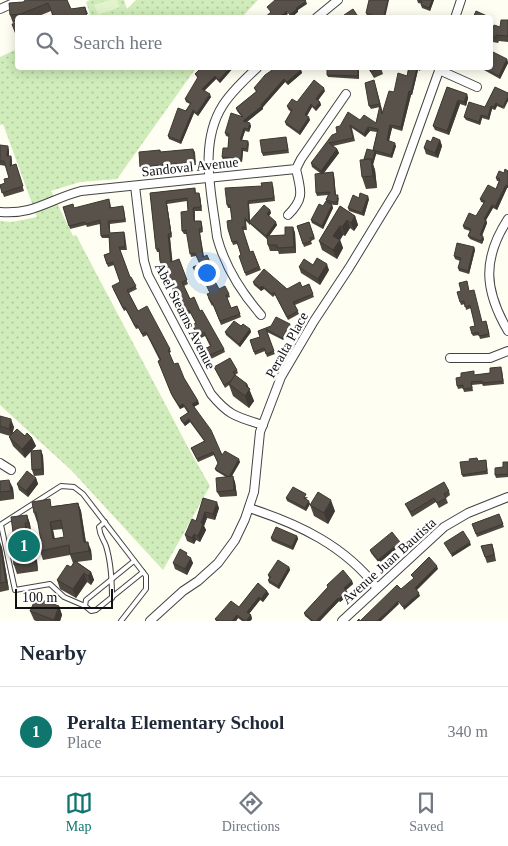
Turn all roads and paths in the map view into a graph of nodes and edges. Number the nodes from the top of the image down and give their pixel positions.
1 (20, 0) edge
2 (338, 0) edge
3 (461, 0) edge
4 (0, 9) edge
5 (320, 15) edge
6 (456, 15) edge
7 (255, 70) edge
8 (439, 70) edge
9 (441, 70) edge
10 (477, 87) dead end
11 (346, 94) dead end
12 (296, 169) junction
13 (211, 178) junction
14 (135, 186) junction
15 (0, 212) edge
16 (288, 215) dead end
17 (508, 219) edge
18 (261, 315) dead end
19 (508, 330) edge
20 (508, 351) edge
21 (450, 358) dead end
22 (262, 425) junction
23 (0, 463) edge
24 (11, 470) dead end
25 (508, 497) edge
26 (249, 508) junction
27 (104, 522) junction
28 (0, 525) edge
29 (134, 561) junction
30 (143, 572) junction
31 (112, 580) junction
32 (377, 588) junction
33 (112, 598) junction
34 (84, 606) junction
35 (121, 621) edge
36 (150, 621) edge
37 (342, 621) edge

1 - 4 street
2 - 5 street
3 - 6 street
7 - 13 street
8 - 22 street, Peralta Place
9 - 10 street
11 - 12 street
12 - 13 street, Sandoval Avenue
12 - 16 street
13 - 14 street, Sandoval Avenue
13 - 18 street
14 - 15 street, Sandoval Avenue
14 - 22 street, Abel Stearns Avenue
17 - 19 street
20 - 21 street
22 - 26 street, Peralta Place
23 - 24 street
25 - 32 street, Avenue Juan Bautista
26 - 32 street
26 - 36 street, Peralta Place
27 - 28 lane
27 - 29 lane
27 - 31 lane
28 - 34 lane
29 - 30 lane
29 - 31 lane
30 - 33 lane
30 - 35 lane
31 - 33 lane
31 - 34 lane
32 - 37 street, Avenue Juan Bautista
33 - 34 lane

